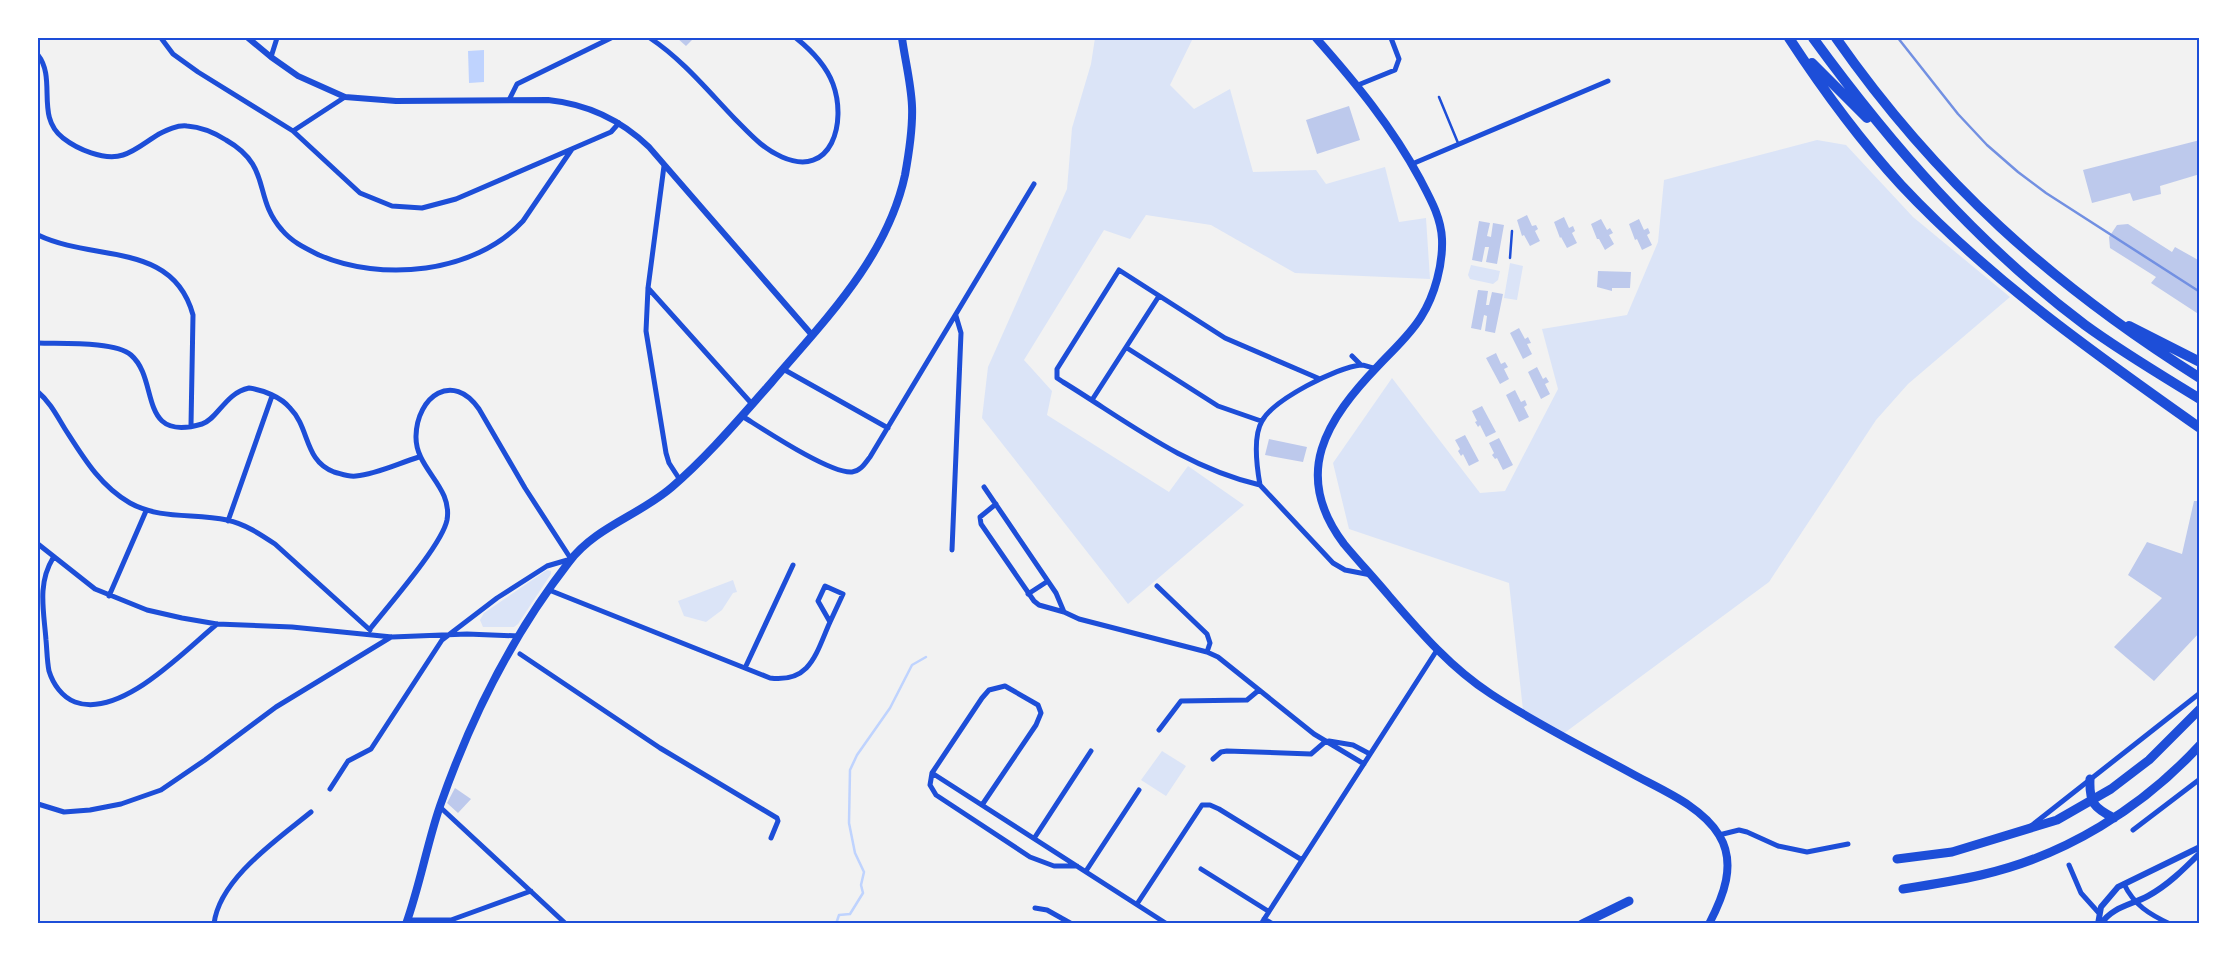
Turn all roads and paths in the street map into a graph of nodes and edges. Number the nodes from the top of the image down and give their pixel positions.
1 (161, 38) edge
2 (248, 38) edge
3 (277, 38) edge
4 (611, 38) edge
5 (650, 38) edge
6 (796, 38) edge
7 (902, 38) edge
8 (1316, 38) edge
9 (1391, 38) edge
10 (1813, 38) edge
11 (1836, 38) edge
12 (1792, 42) edge
13 (38, 54) edge
14 (271, 58) junction
15 (1608, 81) dead end
16 (1358, 85) junction
17 (345, 97) junction
18 (1438, 97) dead end
19 (509, 100) junction
20 (619, 123) junction
21 (293, 132) junction
22 (1887, 136) junction
23 (1459, 144) junction
24 (572, 149) junction
25 (1412, 164) junction
26 (664, 166) junction
27 (1034, 184) dead end
28 (1512, 232) dead end
29 (38, 235) edge
30 (1510, 258) dead end
31 (648, 288) junction
32 (1159, 296) junction
33 (2097, 310) junction
34 (956, 316) junction
35 (812, 334) junction
36 (38, 343) edge
37 (1127, 348) junction
38 (1352, 356) dead end
39 (2200, 362) edge
40 (1361, 366) junction
41 (1376, 368) junction
42 (783, 369) junction
43 (2200, 378) edge
44 (1320, 379) junction
45 (38, 392) edge
46 (272, 396) junction
47 (2200, 399) edge
48 (1092, 400) junction
49 (752, 404) junction
50 (742, 416) junction
51 (1261, 421) junction
52 (191, 425) junction
53 (888, 428) junction
54 (2200, 428) edge
55 (419, 457) junction
56 (680, 480) junction
57 (1260, 485) junction
58 (984, 487) dead end
59 (996, 504) junction
60 (146, 511) junction
61 (228, 521) junction
62 (38, 544) edge
63 (952, 550) dead end
64 (53, 558) junction
65 (571, 559) junction
66 (793, 565) dead end
67 (1372, 576) junction
68 (1048, 581) junction
69 (1158, 586) dead end
70 (549, 590) junction
71 (1028, 594) junction
72 (110, 596) junction
73 (1064, 612) junction
74 (830, 622) junction
75 (217, 624) junction
76 (370, 631) junction
77 (448, 634) junction
78 (519, 636) junction
79 (392, 637) junction
80 (1437, 650) junction
81 (1207, 652) junction
82 (520, 654) dead end
83 (745, 668) junction
84 (1259, 690) junction
85 (2200, 693) edge
86 (2200, 709) edge
87 (1159, 730) dead end
88 (1326, 741) junction
89 (2200, 745) edge
90 (1092, 751) dead end
91 (1370, 754) junction
92 (1213, 759) dead end
93 (1364, 764) junction
94 (932, 773) junction
95 (2090, 779) junction
96 (2200, 779) edge
97 (330, 789) dead end
98 (1139, 790) dead end
99 (2091, 801) junction
100 (38, 804) edge
101 (982, 805) junction
102 (440, 807) junction
103 (311, 812) dead end
104 (2114, 818) junction
105 (2027, 830) junction
106 (2133, 830) dead end
107 (1719, 835) junction
108 (1035, 837) junction
109 (771, 838) dead end
110 (1848, 844) dead end
111 (2200, 846) edge
112 (2200, 853) edge
113 (1897, 859) dead end
114 (1302, 860) junction
115 (2069, 865) dead end
116 (1077, 866) junction
117 (1201, 869) dead end
118 (1086, 871) junction
119 (2124, 884) junction
120 (1902, 889) dead end
121 (531, 891) junction
122 (1629, 901) dead end
123 (2134, 902) junction
124 (1137, 904) junction
125 (1034, 908) dead end
126 (1268, 911) junction
127 (2098, 912) junction
128 (406, 922) edge
129 (453, 922) edge
130 (1262, 922) edge
131 (214, 924) edge
132 (566, 924) edge
133 (1072, 924) edge
134 (1167, 924) edge
135 (1273, 924) edge
136 (1582, 924) edge
137 (1709, 924) edge
138 (2099, 924) edge
139 (2170, 924) edge

1 - 21 street
2 - 14 street
3 - 14 street
4 - 19 street
5 - 6 street
7 - 35 main road
8 - 16 main road
9 - 16 street
10 - 22 highway
11 - 33 highway
12 - 22 highway
12 - 54 highway
13 - 24 street
14 - 17 street
15 - 23 street
16 - 25 main road
17 - 19 street
17 - 21 street
18 - 23 lane
19 - 20 street
20 - 24 street
20 - 26 street
21 - 24 street
22 - 47 highway
23 - 25 street
25 - 41 main road
26 - 31 street
26 - 35 street
27 - 34 street
28 - 30 lane
29 - 52 street
31 - 49 street
31 - 56 street
32 - 37 street
32 - 44 street
32 - 48 street
33 - 39 highway
33 - 43 highway
34 - 53 street
34 - 63 street
35 - 42 main road
36 - 52 street
37 - 48 street
37 - 51 street
38 - 40 street
40 - 41 street
40 - 44 street
41 - 67 main road
42 - 49 main road
42 - 53 street
44 - 51 street
45 - 60 street
46 - 52 street
46 - 55 street
46 - 61 street
48 - 57 street
49 - 50 main road
50 - 53 street
50 - 56 main road
51 - 57 street
55 - 65 street
55 - 76 street
56 - 65 main road
57 - 67 street
58 - 59 street
59 - 68 street
59 - 71 street
60 - 61 street
60 - 72 street
61 - 76 street
62 - 64 street
64 - 72 street
64 - 75 street
65 - 70 main road
65 - 77 street
66 - 83 street
67 - 80 main road
68 - 71 street
68 - 73 street
69 - 81 street
70 - 78 main road
70 - 83 street
71 - 73 street
72 - 75 street
73 - 81 street
74 - 74 street
74 - 83 street
75 - 76 street
76 - 79 street
77 - 78 street
77 - 79 street
77 - 97 street
78 - 102 main road
79 - 100 street
80 - 91 street
80 - 107 main road
81 - 84 street
82 - 109 street
84 - 87 street
84 - 88 street
85 - 95 street
86 - 99 main road
88 - 91 street
88 - 92 street
88 - 93 street
89 - 104 main road
90 - 108 street
91 - 93 street
93 - 114 street
94 - 101 street
94 - 101 street
94 - 116 street
95 - 99 main road
95 - 105 street
96 - 106 street
98 - 118 street
99 - 104 main road
99 - 105 main road
101 - 108 street
102 - 121 street
102 - 128 main road
103 - 131 street
104 - 120 main road
105 - 113 main road
107 - 110 street
107 - 137 main road
108 - 116 street
111 - 119 street
112 - 123 street
114 - 124 street
114 - 126 street
115 - 127 street
116 - 118 street
117 - 126 street
118 - 124 street
119 - 123 street
119 - 127 street
121 - 129 street
121 - 132 street
122 - 136 main road
123 - 138 street
123 - 139 street
124 - 134 street
125 - 133 street
126 - 130 street
127 - 138 street
128 - 129 street
130 - 135 street

